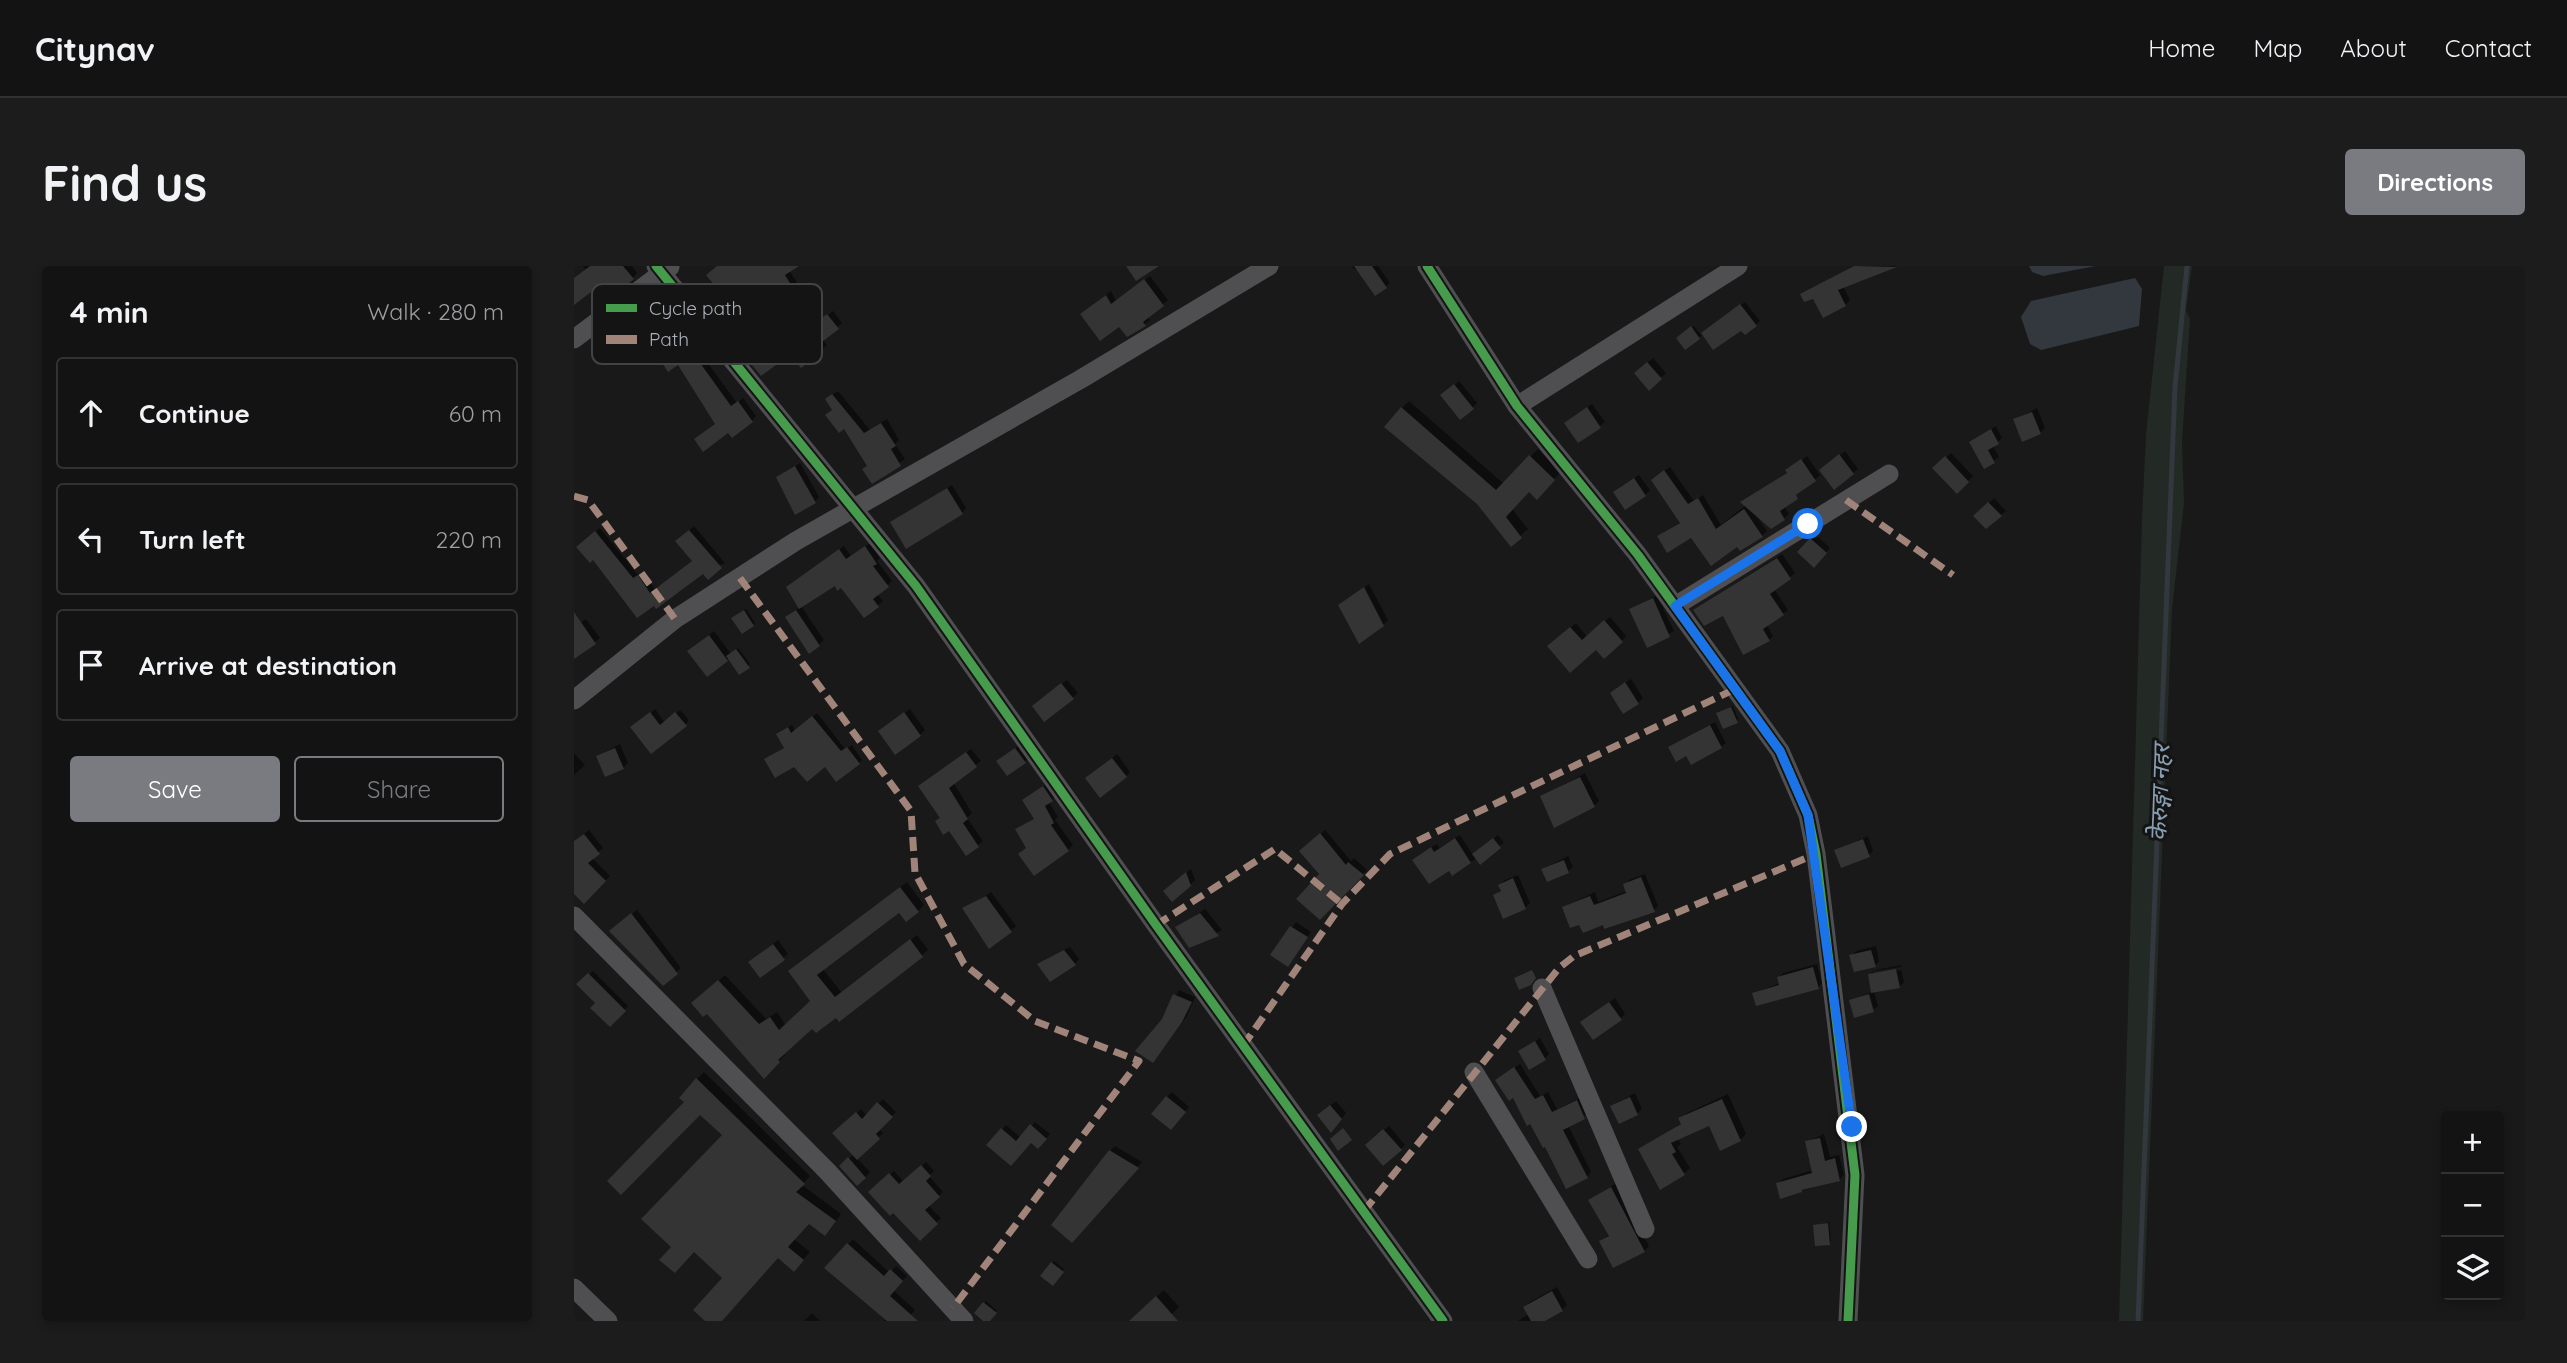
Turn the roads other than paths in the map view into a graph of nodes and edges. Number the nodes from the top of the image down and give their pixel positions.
1 (1269, 266) edge
2 (1427, 266) edge
3 (1738, 266) edge
4 (663, 268) edge
5 (643, 284) edge
6 (676, 284) edge
7 (592, 325) edge
8 (574, 339) edge
9 (739, 364) edge
10 (1517, 406) junction
11 (1889, 474) dead end
12 (853, 508) junction
13 (1675, 606) junction
14 (574, 700) edge
15 (574, 916) edge
16 (1542, 988) dead end
17 (1475, 1072) dead end
18 (1645, 1229) dead end
19 (1588, 1259) dead end
20 (574, 1288) edge
21 (608, 1321) edge
22 (964, 1321) edge
23 (1443, 1321) edge
24 (1849, 1321) edge

1 - 12 street
2 - 10 street
3 - 10 street
4 - 5 street
4 - 6 street
7 - 8 street
9 - 12 street
10 - 13 street
11 - 13 street
12 - 14 street
12 - 23 street
13 - 24 street
15 - 22 street
16 - 18 street
17 - 19 street
20 - 21 street

